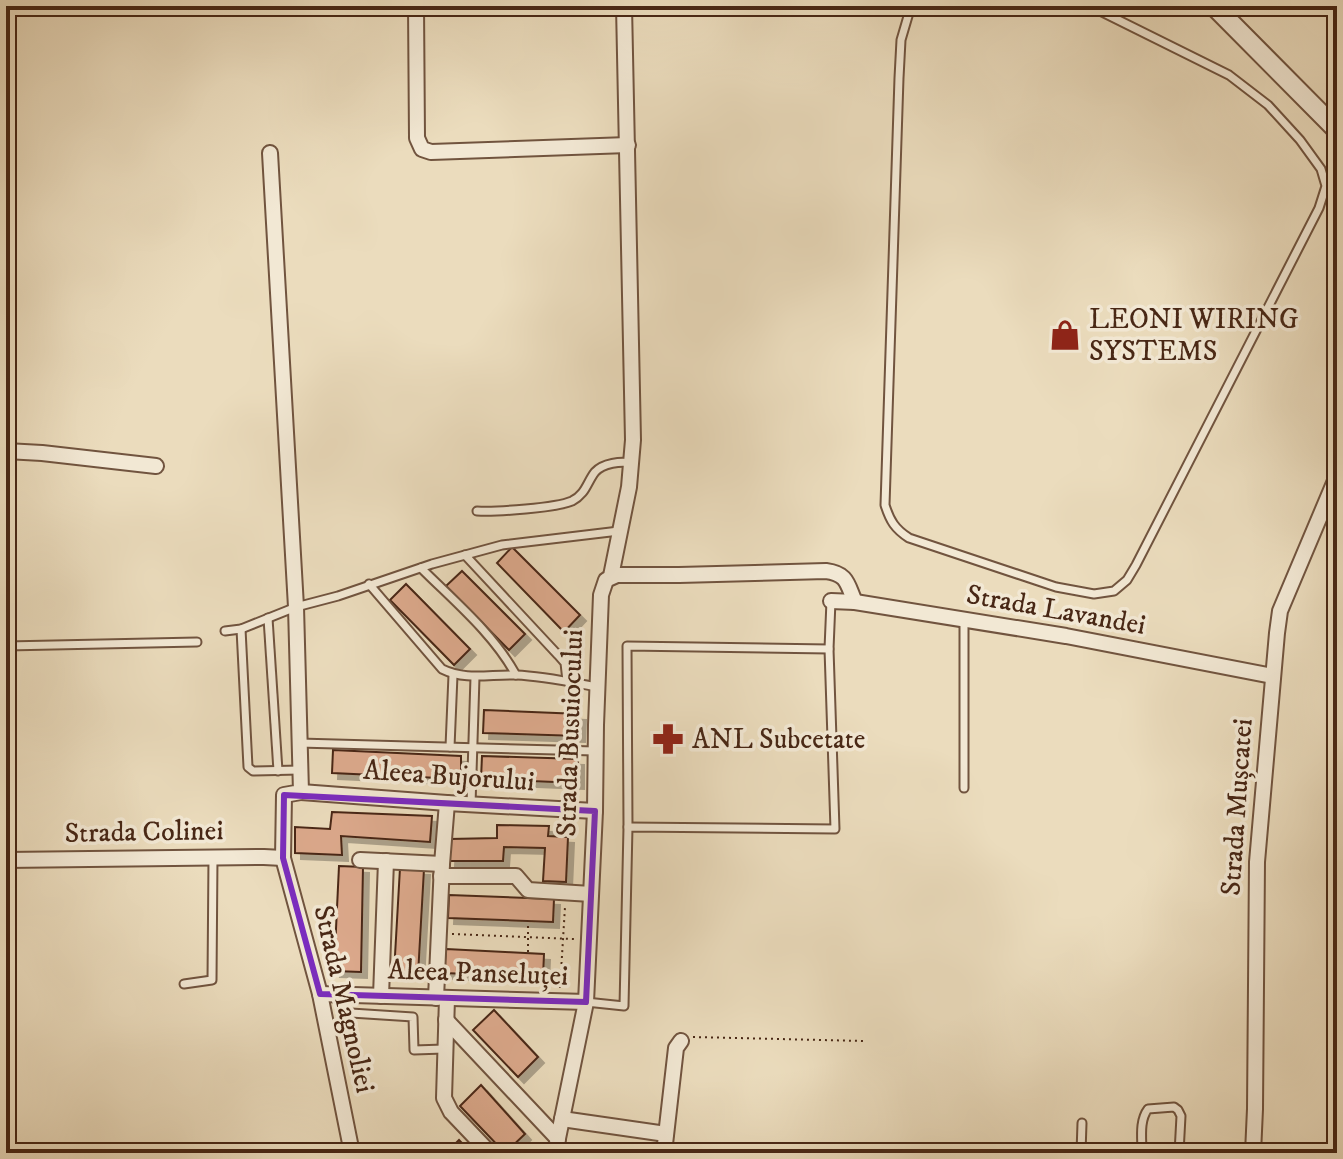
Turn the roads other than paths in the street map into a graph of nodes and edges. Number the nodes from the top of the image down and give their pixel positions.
1 (416, 6) edge
2 (624, 6) edge
3 (911, 6) edge
4 (1090, 6) edge
5 (1214, 6) edge
6 (1337, 130) edge
7 (628, 145) junction
8 (270, 153) dead end
9 (6, 451) edge
10 (631, 463) junction
11 (156, 466) dead end
12 (1336, 483) edge
13 (477, 511) dead end
14 (619, 531) junction
15 (465, 555) junction
16 (421, 568) junction
17 (611, 576) junction
18 (369, 584) junction
19 (831, 601) joint
20 (855, 602) junction
21 (296, 607) junction
22 (268, 618) junction
23 (964, 620) junction
24 (241, 629) junction
25 (225, 631) dead end
26 (197, 642) dead end
27 (6, 646) edge
28 (829, 649) junction
29 (453, 675) junction
30 (516, 675) junction
31 (1272, 676) junction
32 (475, 677) junction
33 (567, 681) junction
34 (597, 687) junction
35 (299, 743) junction
36 (450, 747) junction
37 (472, 748) junction
38 (595, 751) junction
39 (300, 770) junction
40 (278, 771) junction
41 (964, 788) dead end
42 (301, 792) junction
43 (447, 803) junction
44 (471, 805) junction
45 (595, 811) junction
46 (628, 827) junction
47 (213, 857) junction
48 (283, 858) junction
49 (6, 860) edge
50 (360, 860) dead end
51 (386, 861) junction
52 (442, 870) junction
53 (591, 894) junction
54 (184, 984) dead end
55 (320, 994) junction
56 (381, 996) junction
57 (442, 998) junction
58 (586, 1002) junction
59 (351, 1013) dead end
60 (446, 1020) junction
61 (681, 1041) road end
62 (445, 1049) junction
63 (562, 1119) junction
64 (1082, 1123) dead end
65 (666, 1134) junction
66 (557, 1146) edge
67 (352, 1153) edge
68 (490, 1153) edge
69 (664, 1153) edge
70 (1081, 1153) edge
71 (1142, 1153) edge
72 (1179, 1153) edge
73 (1253, 1153) edge

1 - 7 street
2 - 7 street, Strada Busuiocului
3 - 4 lane
5 - 6 street
7 - 10 street, Strada Busuiocului
8 - 21 street
9 - 11 street
10 - 13 lane
10 - 14 street, Strada Busuiocului
12 - 31 street, Strada Mușcatei
14 - 15 lane
14 - 17 street, Strada Busuiocului
15 - 16 lane
15 - 33 lane
16 - 18 lane
16 - 30 lane
17 - 20 street
17 - 34 street, Strada Busuiocului
18 - 21 lane
18 - 29 lane
19 - 20 street, Strada Lavandei
19 - 28 lane
20 - 23 street, Strada Lavandei
21 - 22 lane
21 - 35 street
22 - 24 lane
22 - 40 lane
23 - 31 street, Strada Lavandei
23 - 41 lane
24 - 25 lane
24 - 40 lane
26 - 27 lane
28 - 46 lane
28 - 46 lane
29 - 32 lane
29 - 36 lane
30 - 32 lane
30 - 33 lane
31 - 73 street, Strada Mușcatei
32 - 37 lane
33 - 34 lane
34 - 38 street, Strada Busuiocului
35 - 36 lane
35 - 39 street
36 - 37 lane
37 - 38 lane
37 - 44 lane
38 - 45 street, Strada Busuiocului
39 - 40 lane
39 - 42 street
42 - 43 street, Aleea Bujorului
42 - 48 street, Strada Magnoliei
43 - 44 street, Aleea Bujorului
43 - 52 street
44 - 45 street, Aleea Bujorului
45 - 53 street, Strada Busuiocului
46 - 58 lane
47 - 48 street, Strada Colinei
47 - 49 street, Strada Colinei
47 - 54 lane
48 - 55 street, Strada Magnoliei
50 - 51 street
51 - 52 street
51 - 56 street
52 - 53 street
52 - 57 street
53 - 58 street, Strada Busuiocului
55 - 56 street, Aleea Panseluței
55 - 67 street, Strada Magnoliei
56 - 57 street, Aleea Panseluței
57 - 58 street, Aleea Panseluței
57 - 60 street
58 - 63 street, Strada Busuiocului
59 - 62 lane
60 - 62 street
60 - 66 street
61 - 65 street
62 - 68 street
63 - 65 street
63 - 66 street, Strada Busuiocului
64 - 70 lane
65 - 69 street
71 - 72 lane

